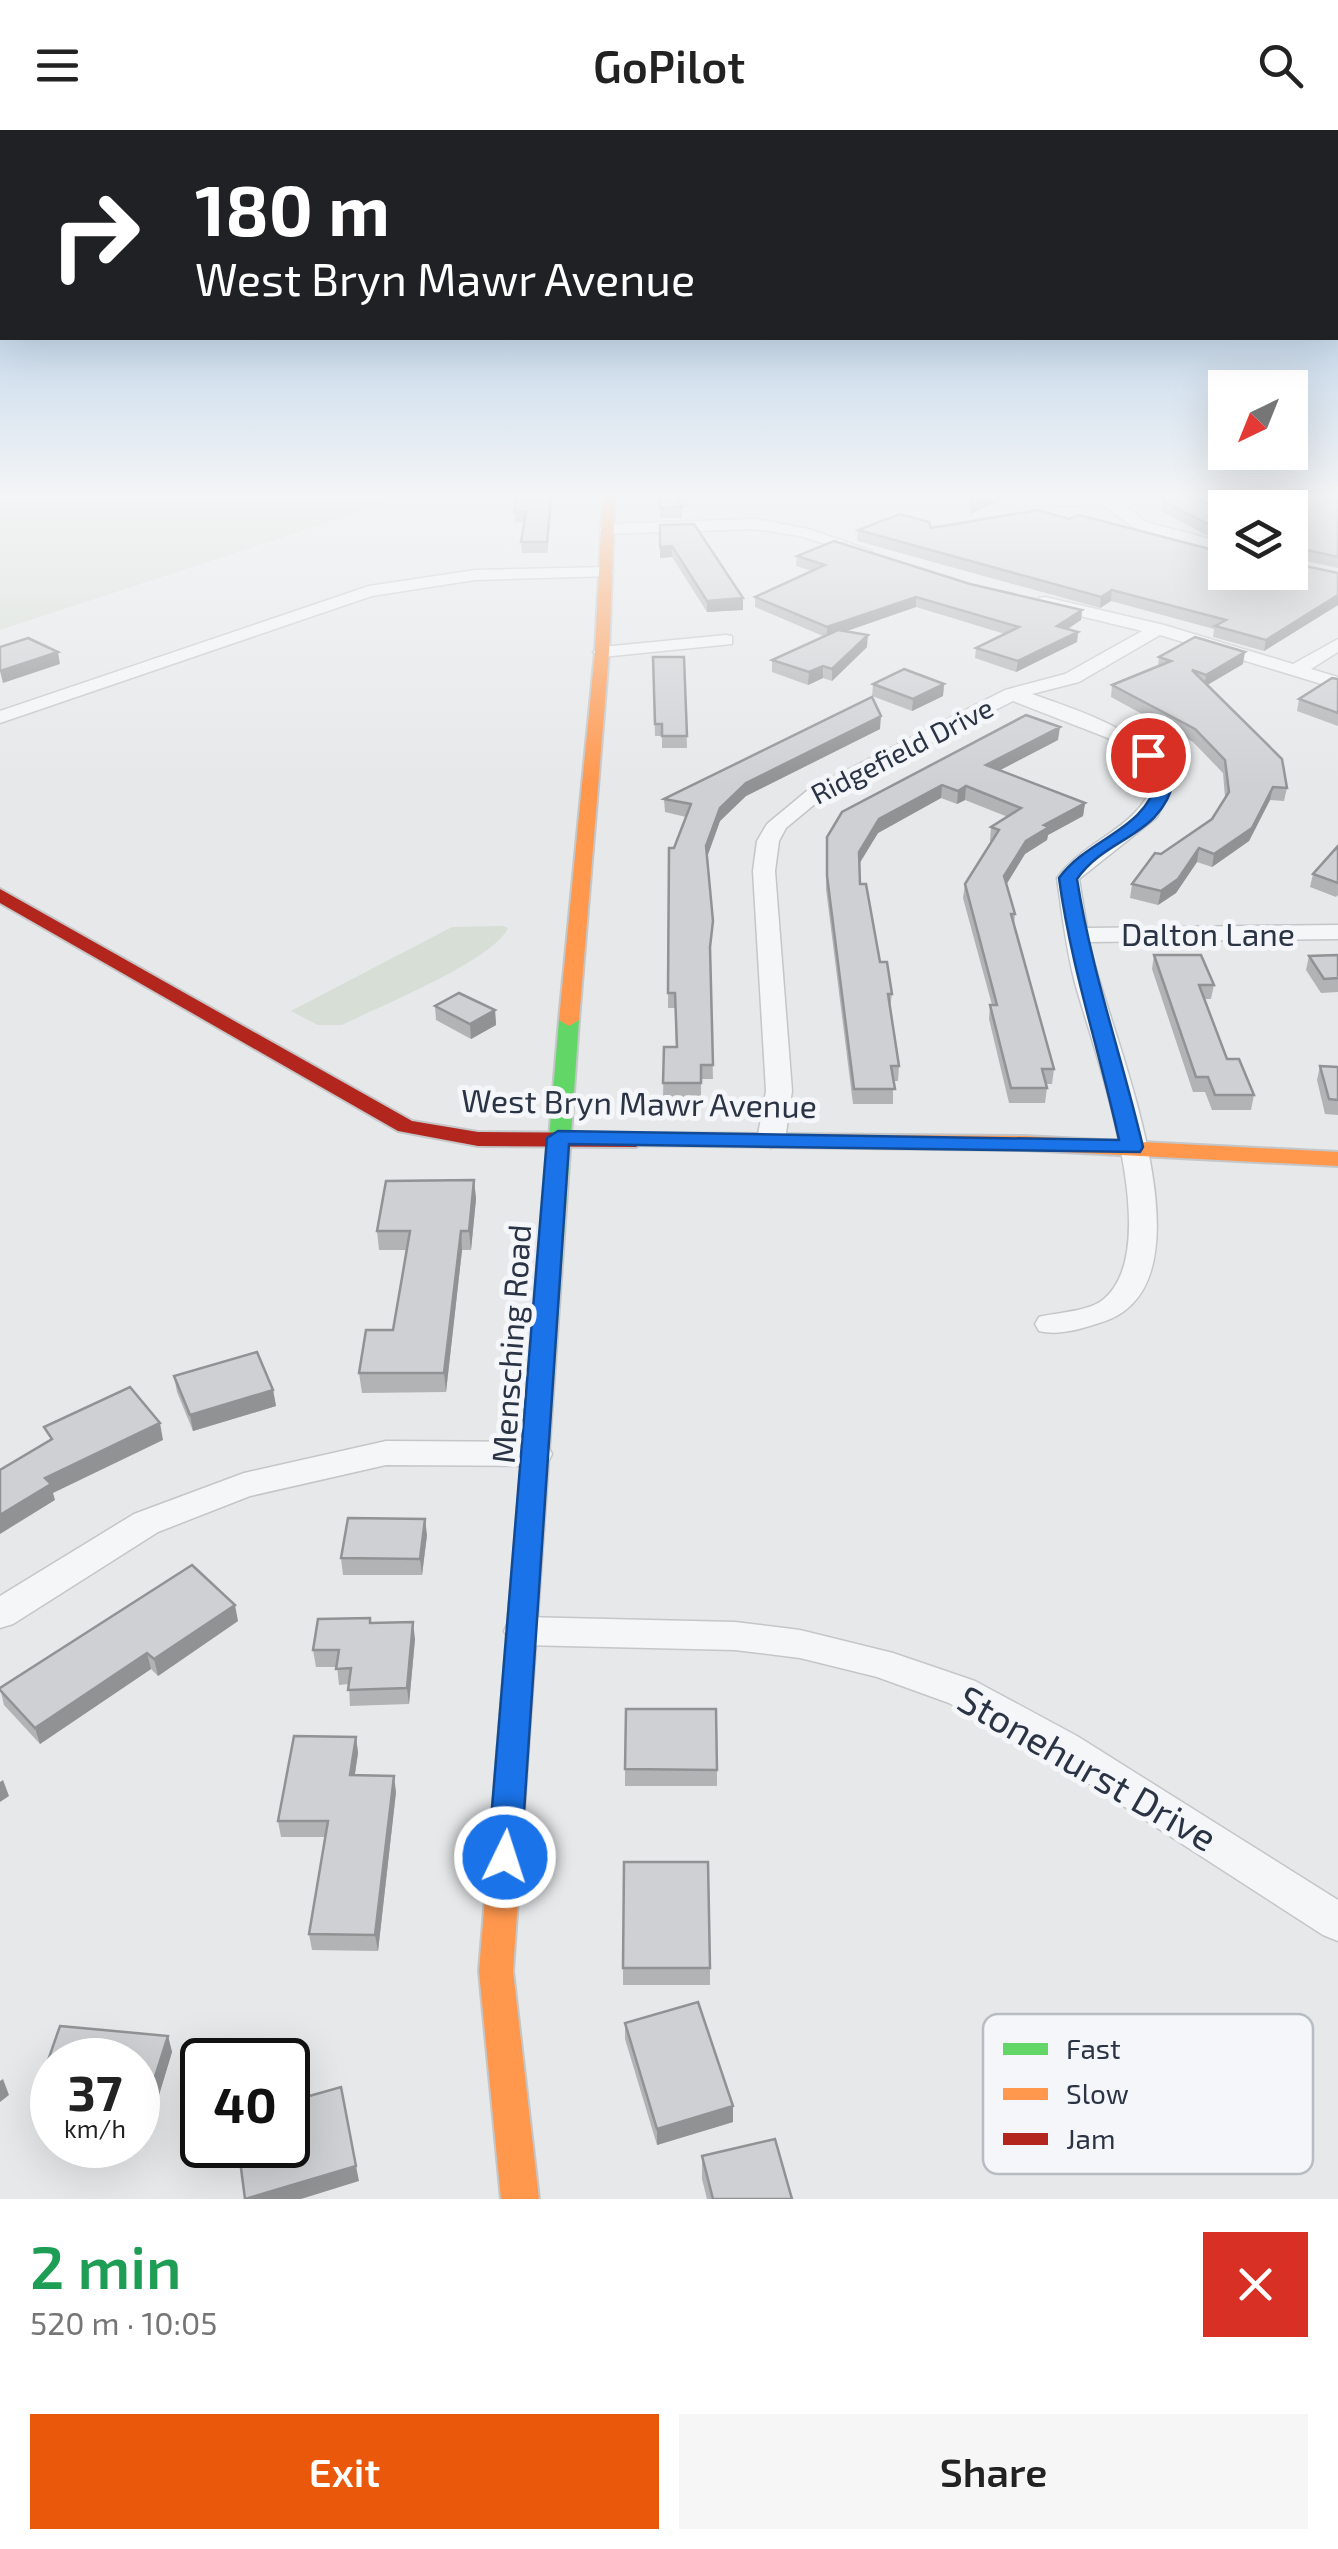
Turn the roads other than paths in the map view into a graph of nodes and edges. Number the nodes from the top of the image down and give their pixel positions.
1 (379, 591) edge
2 (604, 591) edge
3 (1031, 599) edge
4 (1158, 630) junction
5 (726, 640) dead end
6 (1338, 644) edge
7 (602, 652) junction
8 (1296, 670) junction
9 (1338, 682) edge
10 (1012, 694) junction
11 (0, 718) edge
12 (0, 895) edge
13 (1338, 932) edge
14 (1077, 936) junction
15 (558, 1138) junction
16 (770, 1140) junction
17 (1132, 1147) junction
18 (1338, 1158) edge
19 (1050, 1324) dead end
20 (536, 1454) junction
21 (0, 1614) edge
22 (522, 1631) junction
23 (1338, 1922) edge
24 (520, 2199) edge

1 - 11 street
2 - 7 street, Mensching Road
3 - 4 street
4 - 8 street
4 - 10 street, Ridgefield Drive
5 - 7 street
6 - 8 street
7 - 15 street, Mensching Road
8 - 9 street
10 - 14 street
10 - 16 street, Ridgefield Drive
12 - 15 street, West Bryn Mawr Avenue
13 - 14 street, Dalton Lane
14 - 17 street
15 - 16 street, West Bryn Mawr Avenue
15 - 20 street, Mensching Road
16 - 17 street, West Bryn Mawr Avenue
17 - 18 street, West Bryn Mawr Avenue
17 - 19 street
20 - 21 street
20 - 22 street, Mensching Road
22 - 23 street, Stonehurst Drive
22 - 24 street, Mensching Road

